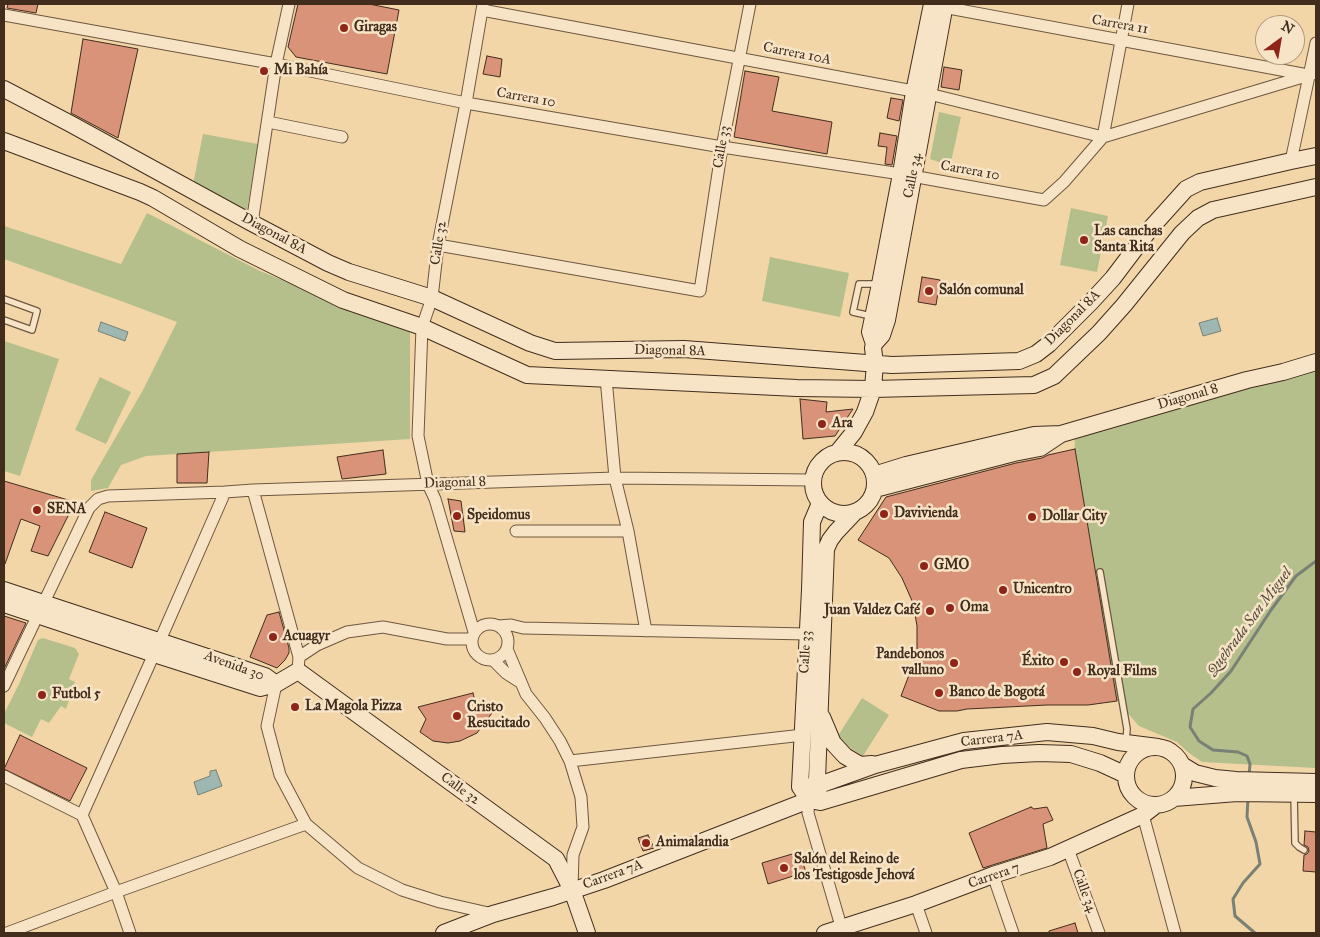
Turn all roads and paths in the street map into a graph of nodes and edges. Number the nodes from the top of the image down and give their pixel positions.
1 (289, 4) edge
2 (750, 4) edge
3 (1128, 4) edge
4 (935, 5) edge
5 (483, 7) edge
6 (4, 15) edge
7 (1121, 40) junction
8 (1316, 43) edge
9 (739, 58) junction
10 (276, 64) junction
11 (1313, 74) edge
12 (4, 89) edge
13 (922, 93) junction
14 (466, 103) junction
15 (268, 122) junction
16 (342, 137) dead end
17 (1103, 137) junction
18 (4, 141) edge
19 (722, 147) junction
20 (1316, 156) edge
21 (1291, 161) junction
22 (907, 175) junction
23 (1316, 187) edge
24 (252, 223) junction
25 (438, 245) junction
26 (432, 298) junction
27 (4, 299) edge
28 (4, 320) edge
29 (422, 327) junction
30 (874, 344) junction
31 (1316, 362) edge
32 (875, 363) junction
33 (606, 378) junction
34 (873, 389) junction
35 (854, 432) junction
36 (837, 453) junction
37 (857, 455) junction
38 (615, 478) junction
39 (812, 480) junction
40 (874, 482) junction
41 (428, 484) junction
42 (253, 490) junction
43 (225, 492) junction
44 (820, 503) junction
45 (854, 513) junction
46 (628, 531) junction
47 (516, 532) dead end
48 (1100, 572) dead end
49 (4, 590) edge
50 (4, 604) edge
51 (42, 609) junction
52 (467, 609) junction
53 (493, 625) junction
54 (522, 628) junction
55 (646, 631) junction
56 (807, 634) junction
57 (472, 636) junction
58 (447, 638) junction
59 (507, 644) junction
60 (157, 648) junction
61 (478, 656) junction
62 (492, 660) junction
63 (299, 664) junction
64 (520, 682) junction
65 (276, 684) junction
66 (4, 686) edge
67 (819, 711) junction
68 (803, 735) junction
69 (1126, 743) junction
70 (1158, 748) junction
71 (570, 762) junction
72 (882, 763) junction
73 (1182, 766) junction
74 (1126, 775) junction
75 (4, 776) edge
76 (1316, 782) edge
77 (1236, 787) junction
78 (1266, 787) junction
79 (1294, 794) junction
80 (1316, 794) edge
81 (1174, 798) junction
82 (809, 800) junction
83 (1150, 810) junction
84 (82, 815) junction
85 (306, 824) junction
86 (1068, 849) junction
87 (1304, 850) dead end
88 (993, 875) junction
89 (572, 890) junction
90 (116, 892) junction
91 (916, 904) junction
92 (493, 914) junction
93 (842, 930) edge
94 (7, 933) edge
95 (130, 933) edge
96 (444, 933) edge
97 (587, 933) edge
98 (825, 933) edge
99 (926, 933) edge
100 (1013, 933) edge
101 (1099, 933) edge
102 (1175, 933) edge

1 - 10 street
2 - 9 street, Calle 33
3 - 7 street
4 - 7 street, Carrera 11
4 - 13 street, Calle 34
5 - 9 street, Carrera 10A
5 - 14 street, Calle 32
6 - 10 street, Carrera 10
7 - 11 street, Carrera 11
7 - 17 street
8 - 11 street
9 - 13 street, Carrera 10A
9 - 19 street, Calle 33
10 - 14 street, Carrera 10
10 - 15 street
11 - 17 street
11 - 21 street
12 - 24 street, Diagonal 8A
13 - 17 street, Carrera 10A
13 - 22 street, Calle 34
14 - 19 street, Carrera 10
14 - 25 street, Calle 32
15 - 16 street
15 - 24 street
17 - 22 street, Carrera 10
18 - 29 street, Diagonal 8A
19 - 22 street, Carrera 10
19 - 25 street, Calle 33
20 - 21 street, Diagonal 8A
21 - 32 street, Diagonal 8A
22 - 30 street, Calle 34
22 - 30 street, Calle 34
23 - 34 street, Diagonal 8A
24 - 26 street, Diagonal 8A
25 - 26 street, Calle 32
26 - 29 street, Calle 32
26 - 32 street, Diagonal 8A
27 - 28 lane
29 - 33 street, Diagonal 8A
29 - 41 street, Calle 32
30 - 32 street, Calle 34
31 - 40 street, Diagonal 8
32 - 34 street, Calle 34
33 - 34 street, Diagonal 8A
33 - 38 street
34 - 35 street, Calle 34
35 - 36 street, Calle 34
35 - 37 street
36 - 37 street
36 - 39 street
37 - 40 street
38 - 39 street, Diagonal 8
38 - 41 street, Diagonal 8
38 - 46 street
39 - 44 street
40 - 45 street
41 - 42 street, Diagonal 8
41 - 52 street, Calle 32
42 - 43 street, Diagonal 8
42 - 63 street
43 - 51 street, Diagonal 8
43 - 60 street
44 - 45 street
44 - 56 street, Calle 33
45 - 67 street, Calle 33
46 - 47 street
46 - 55 street
48 - 69 lane
49 - 51 street, Avenida 30
50 - 51 street, Avenida 30
51 - 60 street, Avenida 30
51 - 66 street
52 - 53 street
52 - 57 street, Calle 32
53 - 54 street
53 - 57 street
53 - 59 street
54 - 55 street
54 - 59 street
55 - 56 street
56 - 68 street, Calle 33
57 - 58 street
57 - 61 street
58 - 61 street
58 - 63 street
59 - 62 street
59 - 64 street
60 - 65 street, Avenida 30
60 - 84 street
61 - 62 street
62 - 64 street
63 - 65 street
63 - 89 street, Calle 32
64 - 71 street
65 - 85 street
67 - 72 street
67 - 82 street, Calle 33
68 - 71 street
68 - 82 street, Calle 33
69 - 70 street, Carrera 7A
69 - 72 street, Carrera 7A
70 - 73 street
70 - 74 street
71 - 89 street
72 - 82 street, Carrera 7A
73 - 77 street
73 - 81 street
74 - 82 street, Carrera 7A
74 - 83 street
75 - 84 street
76 - 78 street
77 - 78 street
77 - 81 street
78 - 79 street
79 - 80 street
79 - 87 lane
81 - 83 street
82 - 89 street, Carrera 7A
82 - 93 street, Calle 33
83 - 86 street, Carrera 7
83 - 102 street
84 - 90 street
85 - 90 street
85 - 92 street
86 - 88 street, Carrera 7
86 - 101 street, Calle 34
88 - 91 street, Carrera 7
88 - 100 street
89 - 92 street, Carrera 7A
89 - 97 street, Calle 32
90 - 94 street
90 - 95 street
91 - 93 street, Carrera 7
91 - 99 street
92 - 96 street, Carrera 7A
93 - 98 street, Carrera 7

